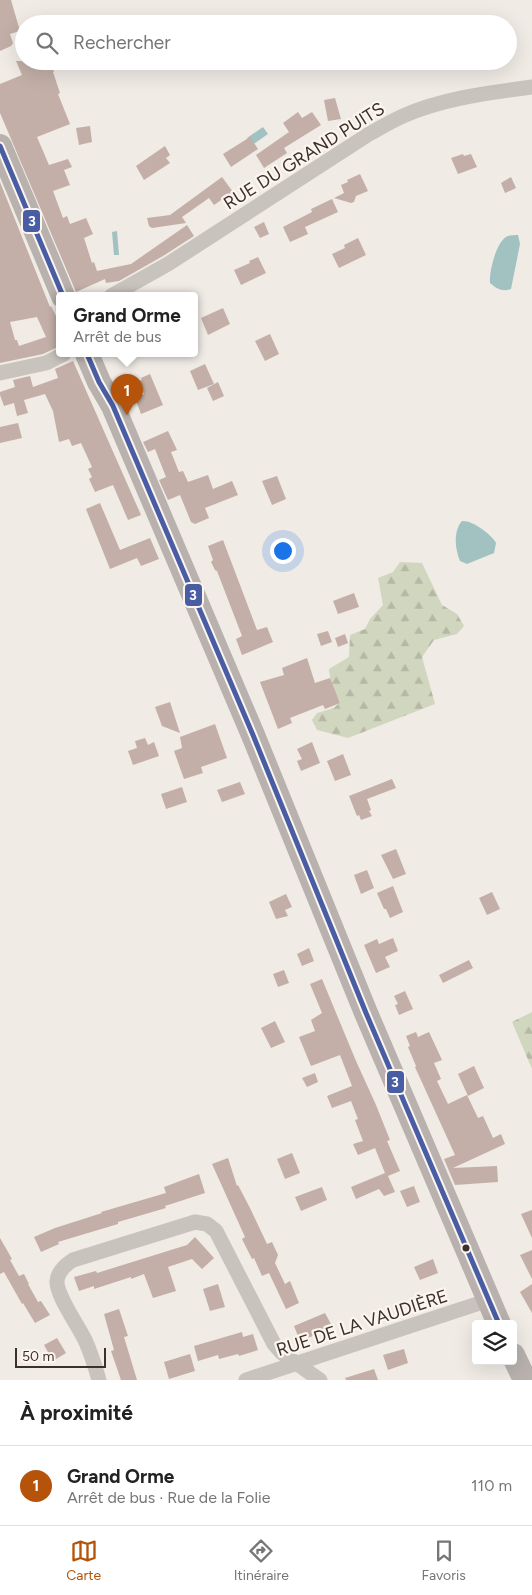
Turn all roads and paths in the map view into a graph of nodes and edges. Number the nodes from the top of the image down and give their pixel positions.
1 (532, 87) edge
2 (0, 146) edge
3 (61, 292) edge
4 (118, 292) edge
5 (57, 357) edge
6 (88, 357) edge
7 (0, 373) edge
8 (489, 1300) junction
9 (497, 1320) edge
10 (517, 1363) edge
11 (296, 1364) junction
12 (99, 1380) edge
13 (246, 1380) edge
14 (320, 1380) edge
15 (525, 1380) edge

1 - 4 street, RUE DU GRAND PUITS
2 - 3 main road
5 - 7 street
6 - 8 main road
8 - 9 main road
8 - 11 street, RUE DE LA VAUDIÈRE
10 - 15 main road
11 - 12 street
11 - 13 street, RUE DE LA VAUDIÈRE
11 - 14 street

